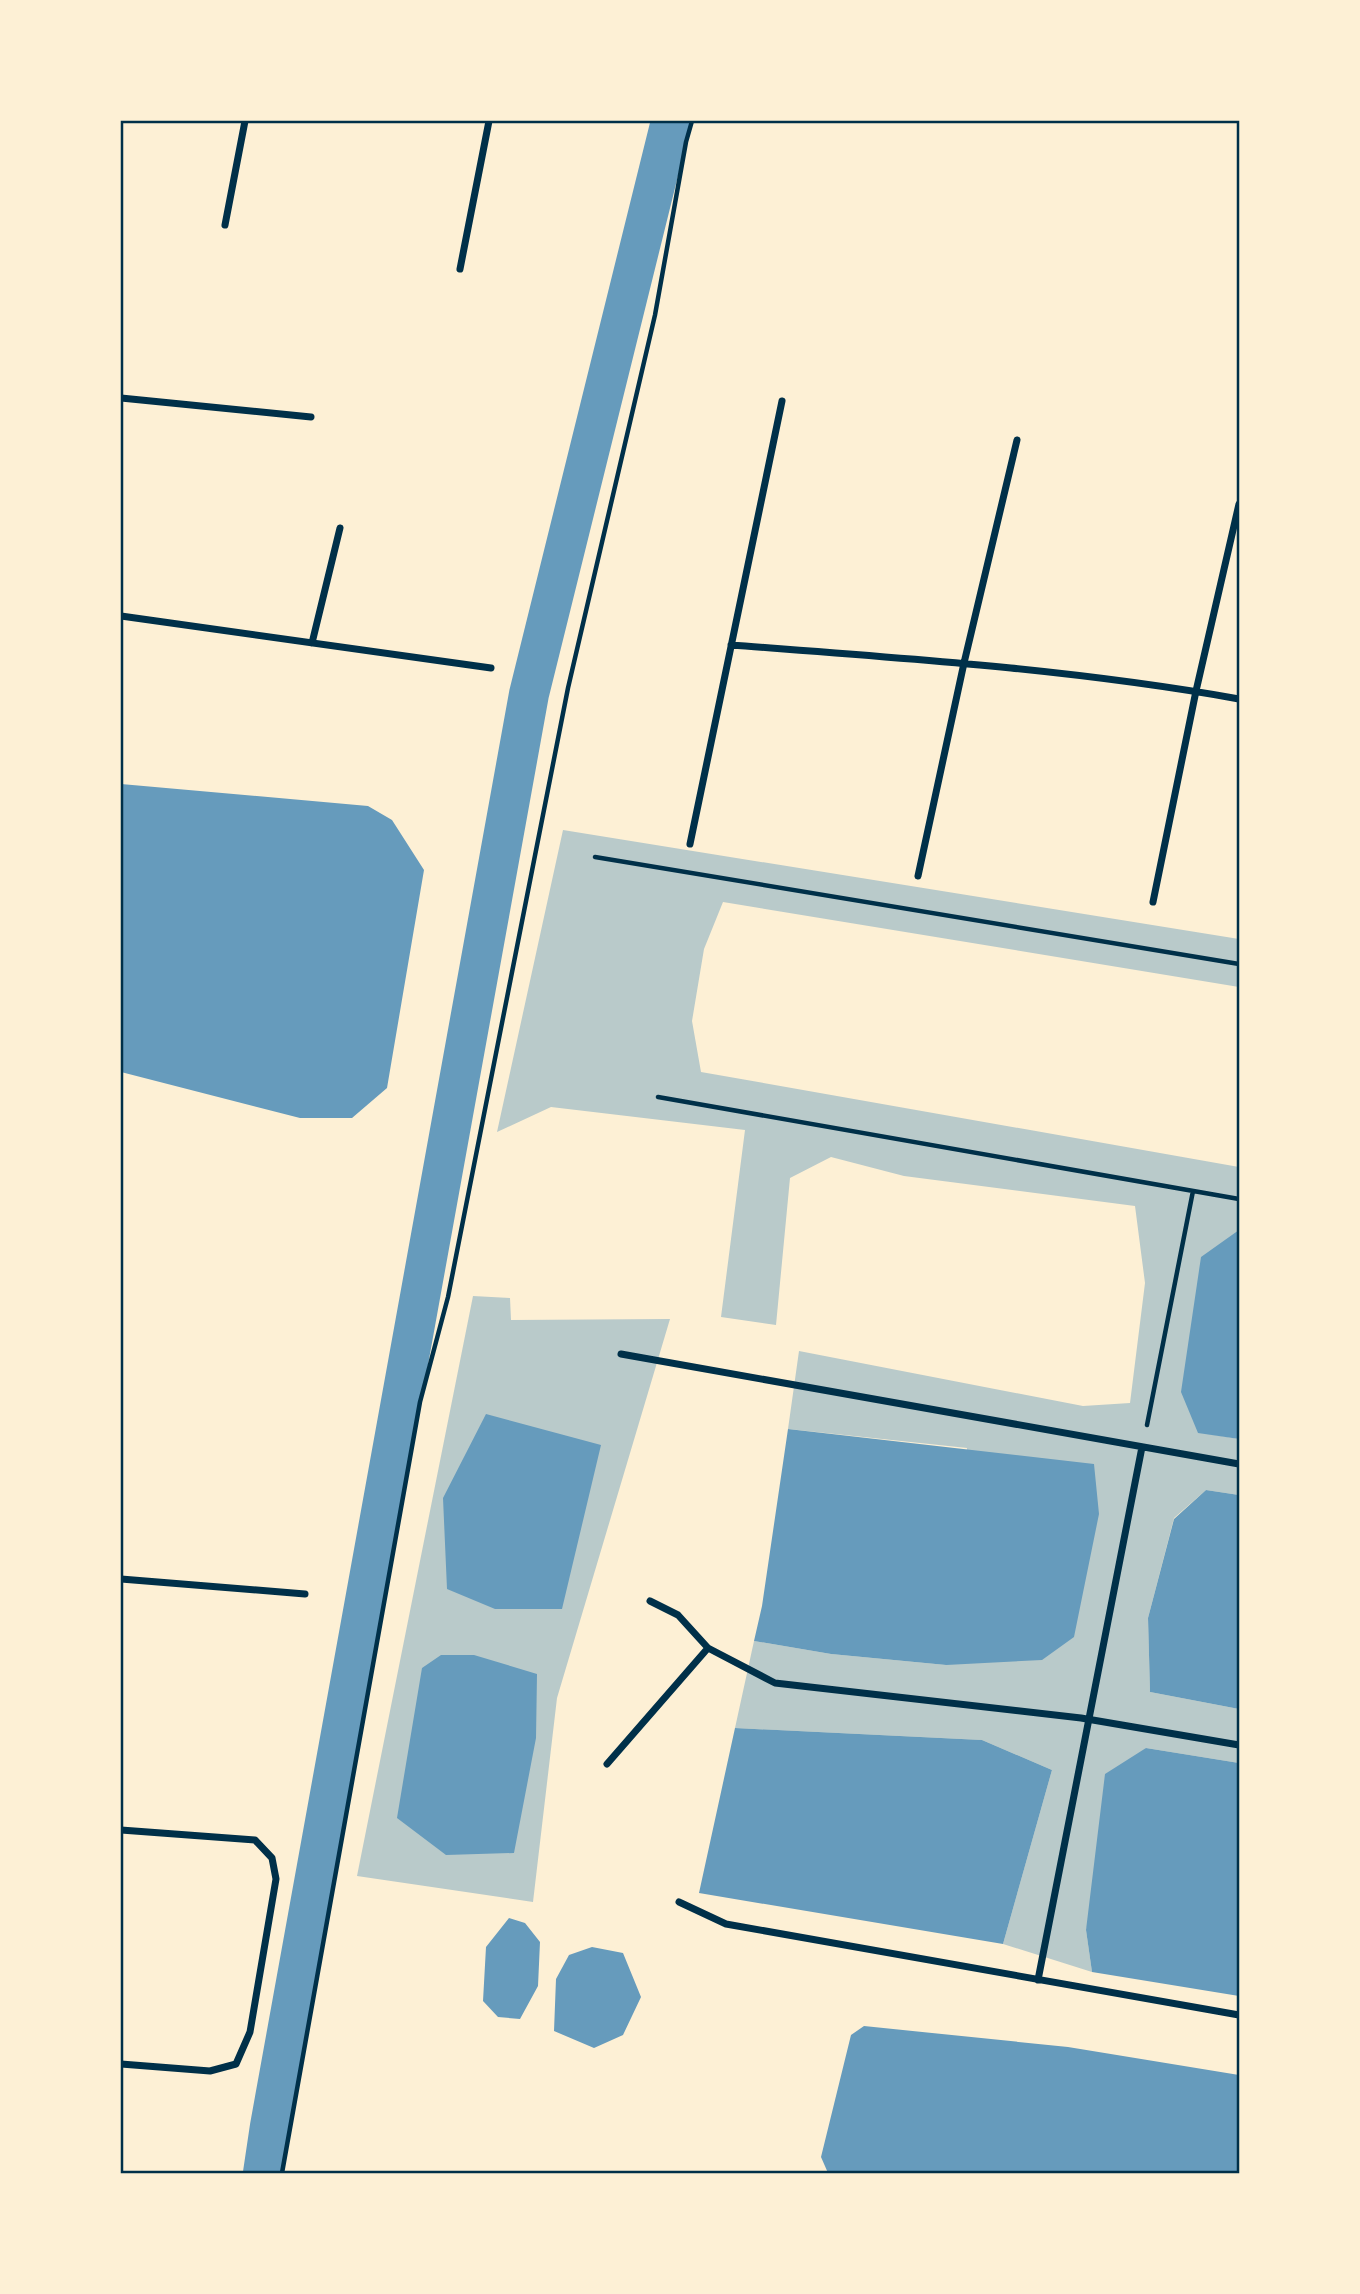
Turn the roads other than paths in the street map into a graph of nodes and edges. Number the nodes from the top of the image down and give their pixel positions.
1 (245, 121) edge
2 (489, 121) edge
3 (225, 225) dead end
4 (460, 269) dead end
5 (121, 398) edge
6 (782, 401) dead end
7 (311, 417) dead end
8 (1017, 440) dead end
9 (1239, 504) edge
10 (340, 528) dead end
11 (121, 616) edge
12 (312, 643) junction
13 (731, 645) junction
14 (964, 663) junction
15 (491, 668) dead end
16 (1196, 691) junction
17 (1239, 699) edge
18 (690, 844) dead end
19 (918, 876) dead end
20 (1153, 902) dead end
21 (621, 1354) dead end
22 (1142, 1447) junction
23 (1239, 1464) edge
24 (121, 1579) edge
25 (305, 1594) dead end
26 (650, 1601) dead end
27 (708, 1648) junction
28 (1089, 1720) junction
29 (1239, 1745) edge
30 (607, 1764) dead end
31 (121, 1830) edge
32 (679, 1902) dead end
33 (1038, 1980) junction
34 (1239, 2015) edge
35 (121, 2064) edge

1 - 3 street
2 - 4 street
5 - 7 street
6 - 13 street
8 - 14 street
9 - 16 street
10 - 12 street
11 - 12 street
12 - 15 street
13 - 14 street
13 - 18 street
14 - 16 street
14 - 19 street
16 - 17 street
16 - 20 street
21 - 22 street
22 - 23 street
22 - 28 street
24 - 25 street
26 - 27 street
27 - 28 street
27 - 30 street
28 - 29 street
28 - 33 street
31 - 35 street
32 - 33 street
33 - 34 street

